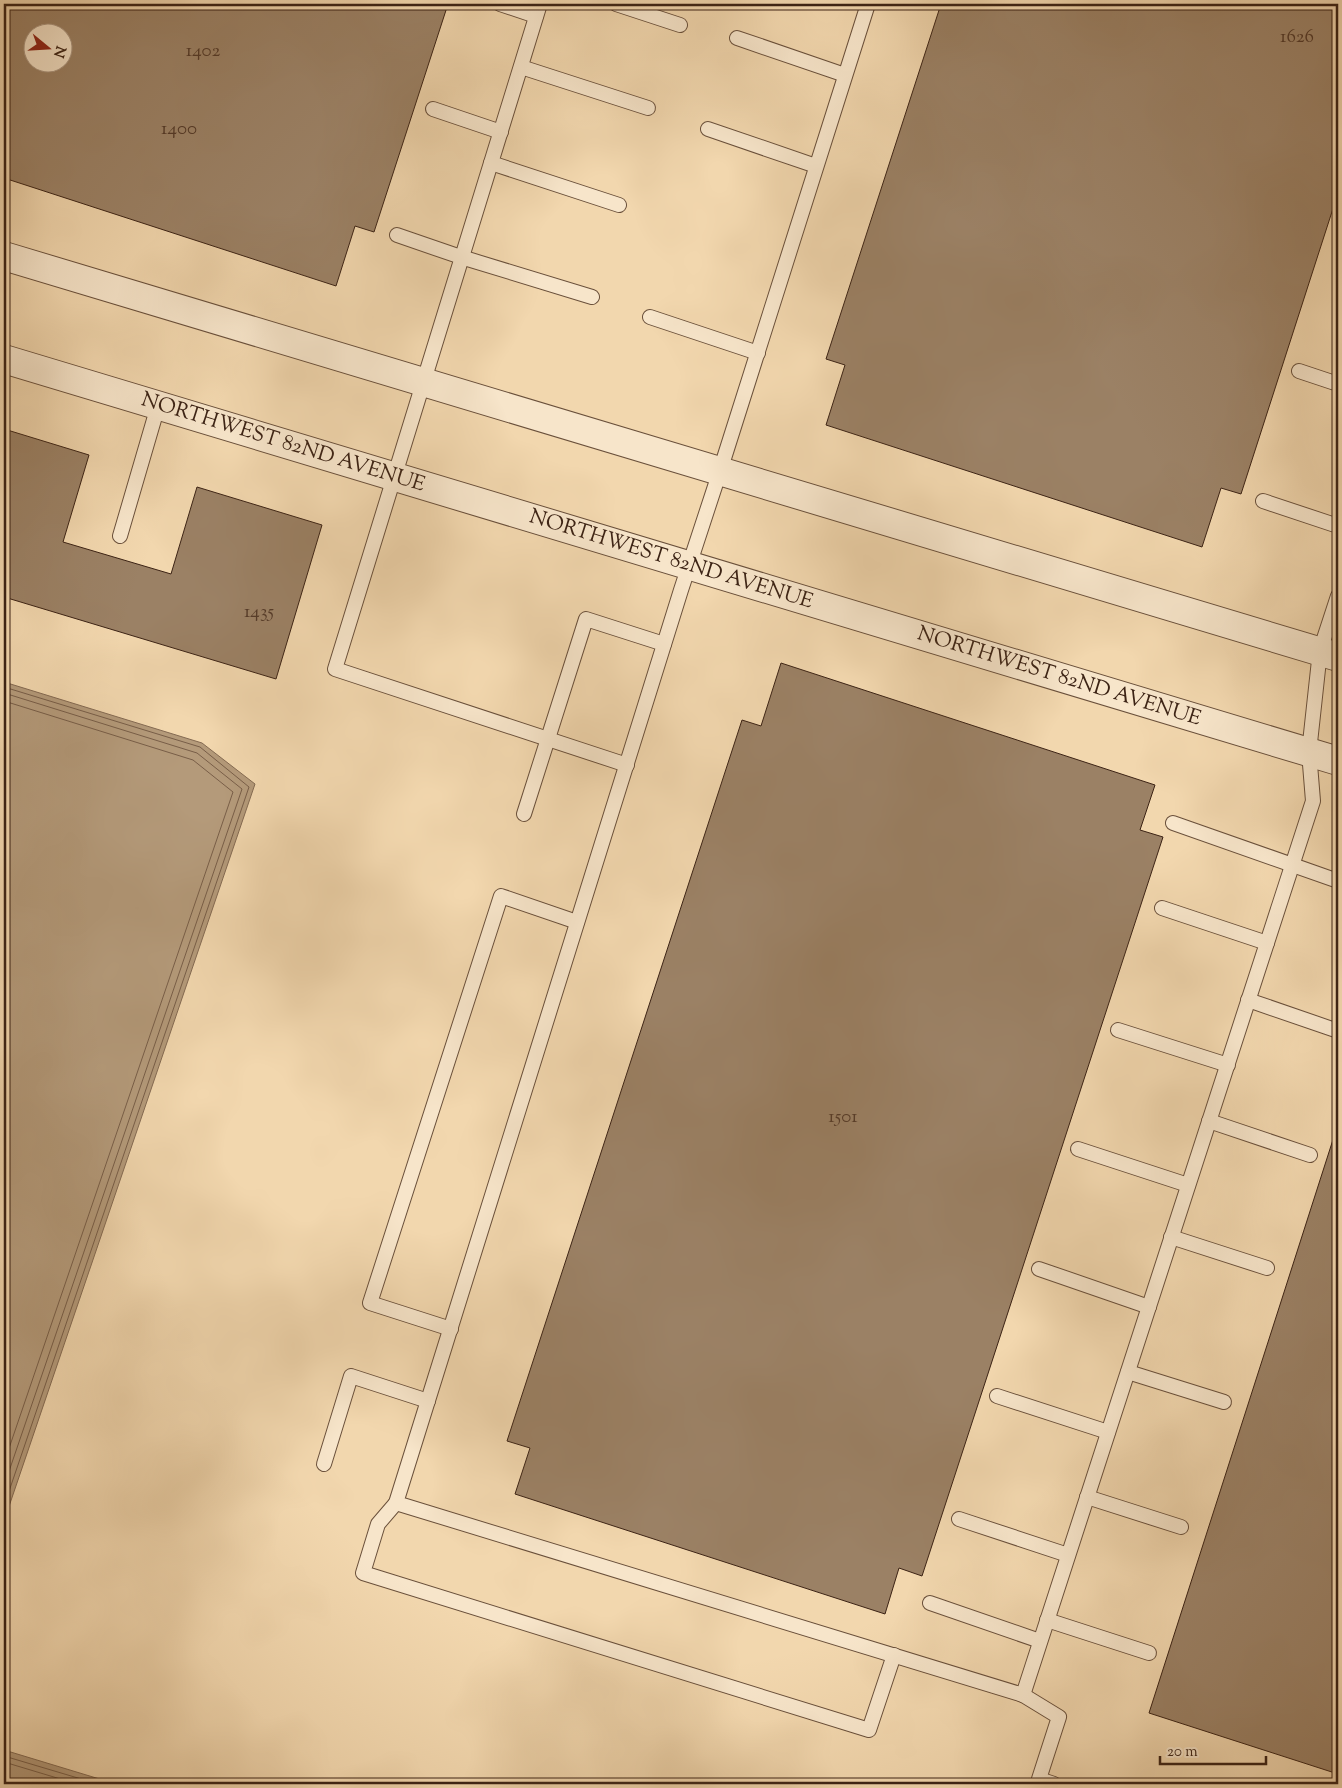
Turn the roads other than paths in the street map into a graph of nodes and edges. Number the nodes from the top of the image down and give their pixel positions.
1 (500, 4) edge
2 (616, 4) edge
3 (868, 4) edge
4 (538, 10) edge
5 (680, 25) dead end
6 (736, 38) dead end
7 (520, 67) junction
8 (845, 75) junction
9 (648, 108) dead end
10 (433, 109) dead end
11 (708, 129) dead end
12 (501, 132) junction
13 (491, 163) junction
14 (816, 166) junction
15 (619, 205) dead end
16 (397, 235) dead end
17 (4, 256) edge
18 (461, 257) junction
19 (592, 297) dead end
20 (650, 317) dead end
21 (758, 352) junction
22 (4, 359) edge
23 (1299, 371) dead end
24 (423, 383) junction
25 (1338, 384) edge
26 (158, 406) junction
27 (720, 471) junction
28 (393, 477) junction
29 (1263, 500) dead end
30 (1338, 526) edge
31 (120, 536) dead end
32 (689, 565) junction
33 (1338, 596) edge
34 (664, 644) junction
35 (1329, 654) edge
36 (547, 738) junction
37 (1309, 752) junction
38 (1338, 761) edge
39 (627, 765) junction
40 (524, 814) dead end
41 (1172, 823) dead end
42 (1292, 866) junction
43 (1338, 880) edge
44 (1162, 908) dead end
45 (577, 922) junction
46 (1267, 943) junction
47 (1248, 1000) junction
48 (1118, 1030) dead end
49 (1338, 1031) edge
50 (1228, 1065) junction
51 (1209, 1121) junction
52 (1078, 1149) dead end
53 (1310, 1155) dead end
54 (1188, 1185) junction
55 (1172, 1237) junction
56 (1267, 1268) dead end
57 (1039, 1269) dead end
58 (1149, 1307) junction
59 (451, 1329) junction
60 (1128, 1372) junction
61 (997, 1396) dead end
62 (428, 1401) junction
63 (1224, 1402) dead end
64 (1108, 1432) junction
65 (324, 1464) dead end
66 (1087, 1497) junction
67 (396, 1503) junction
68 (960, 1518) dead end
69 (1181, 1527) dead end
70 (1068, 1556) junction
71 (930, 1603) dead end
72 (1047, 1620) junction
73 (1040, 1641) junction
74 (1149, 1653) dead end
75 (894, 1655) junction
76 (1023, 1695) junction
77 (1054, 1784) edge

1 - 4 lane
2 - 5 lane
3 - 8 lane
4 - 7 lane
6 - 8 lane
7 - 9 lane
7 - 12 lane
8 - 14 lane
10 - 12 lane
11 - 14 lane
12 - 13 lane
13 - 15 lane
13 - 18 lane
14 - 21 lane
16 - 18 lane
17 - 24 street
18 - 19 lane
18 - 24 lane
20 - 21 lane
21 - 27 lane
22 - 26 street, NORTHWEST 82ND AVENUE
23 - 25 lane
24 - 27 street
24 - 28 lane
26 - 28 street, NORTHWEST 82ND AVENUE
26 - 31 lane
27 - 32 lane
27 - 35 street
28 - 32 street, NORTHWEST 82ND AVENUE
28 - 36 lane
29 - 30 lane
32 - 34 lane
32 - 37 street, NORTHWEST 82ND AVENUE
33 - 35 lane
34 - 36 lane
34 - 39 lane
35 - 37 lane
36 - 39 lane
36 - 40 lane
37 - 38 street, NORTHWEST 82ND AVENUE
37 - 42 lane
39 - 45 lane
41 - 42 lane
42 - 43 lane
42 - 46 lane
44 - 46 lane
45 - 59 lane
45 - 59 lane
46 - 47 lane
47 - 49 lane
47 - 50 lane
48 - 50 lane
50 - 51 lane
51 - 53 lane
51 - 54 lane
52 - 54 lane
54 - 55 lane
55 - 56 lane
55 - 58 lane
57 - 58 lane
58 - 60 lane
59 - 62 lane
60 - 63 lane
60 - 64 lane
61 - 64 lane
62 - 65 lane
62 - 67 lane
64 - 66 lane
66 - 69 lane
66 - 70 lane
67 - 75 lane
67 - 75 lane
68 - 70 lane
70 - 72 lane
71 - 73 lane
72 - 73 lane
72 - 74 lane
73 - 76 lane
75 - 76 lane
76 - 77 lane

